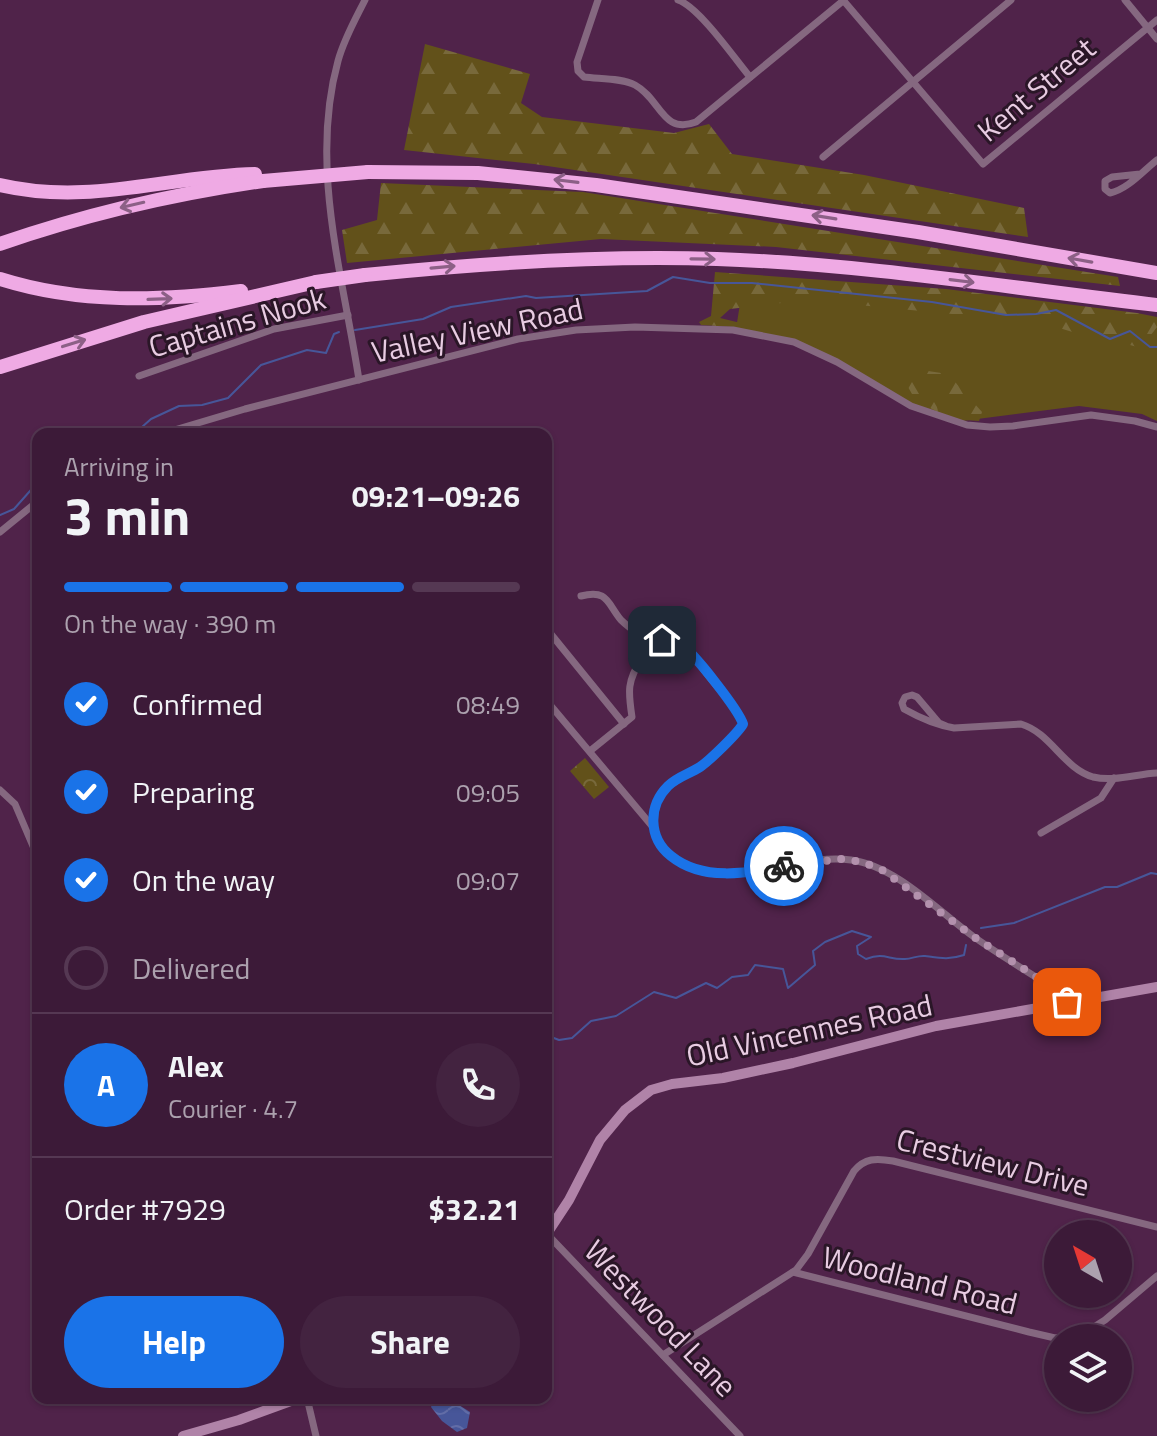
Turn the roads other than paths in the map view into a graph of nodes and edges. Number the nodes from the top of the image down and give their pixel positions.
1 (365, 0) edge
2 (598, 0) edge
3 (678, 0) edge
4 (843, 0) edge
5 (1011, 0) edge
6 (1125, 0) edge
7 (1157, 20) edge
8 (1148, 27) junction
9 (1157, 39) edge
10 (750, 77) junction
11 (913, 81) junction
12 (823, 157) dead end
13 (1157, 160) edge
14 (1140, 174) junction
15 (263, 178) junction
16 (0, 185) edge
17 (0, 244) edge
18 (1157, 273) edge
19 (0, 279) edge
20 (316, 282) junction
21 (1157, 305) edge
22 (348, 315) junction
23 (0, 367) edge
24 (139, 376) dead end
25 (359, 380) junction
26 (1157, 427) edge
27 (183, 428) edge
28 (32, 506) edge
29 (0, 532) edge
30 (581, 596) dead end
31 (552, 635) edge
32 (653, 645) junction
33 (552, 707) edge
34 (624, 724) junction
35 (946, 726) junction
36 (590, 751) junction
37 (1157, 773) edge
38 (1114, 778) junction
39 (0, 790) edge
40 (653, 828) junction
41 (1041, 833) dead end
42 (32, 844) edge
43 (1157, 987) edge
44 (1067, 1002) junction
45 (552, 1224) edge
46 (1157, 1227) edge
47 (552, 1240) edge
48 (793, 1272) junction
49 (1157, 1276) edge
50 (663, 1355) junction
51 (283, 1404) edge
52 (308, 1404) edge
53 (183, 1436) edge
54 (316, 1436) edge
55 (740, 1436) edge

1 - 22 street
2 - 10 street
3 - 10 street
4 - 10 street
4 - 11 street
5 - 11 street
6 - 8 street
7 - 8 street, Kent Street
8 - 9 street
8 - 11 street, Kent Street
11 - 12 street
13 - 14 street
14 - 14 street
15 - 16 highway
15 -> 17 highway
18 -> 15 highway, bridge
19 -> 20 highway
20 -> 21 highway, bridge
23 -> 20 highway
22 - 24 street, Captains Nook
22 - 25 street
25 - 26 street, Valley View Road
25 - 27 street, Valley View Road
28 - 29 street
30 - 32 street
31 - 34 street
32 - 34 street
32 - 40 street
33 - 36 street
34 - 36 street
35 - 35 street
35 - 38 street
36 - 40 street
37 - 38 street
38 - 41 street
39 - 42 street
40 - 44 street
43 - 44 street, Old Vincennes Road
44 - 45 street, Old Vincennes Road
46 - 48 street, Crestview Drive
47 - 50 street, Westwood Lane
48 - 49 street, Woodland Road
48 - 50 street, Crestview Drive
50 - 55 street, Westwood Lane
51 - 53 street
52 - 54 street

